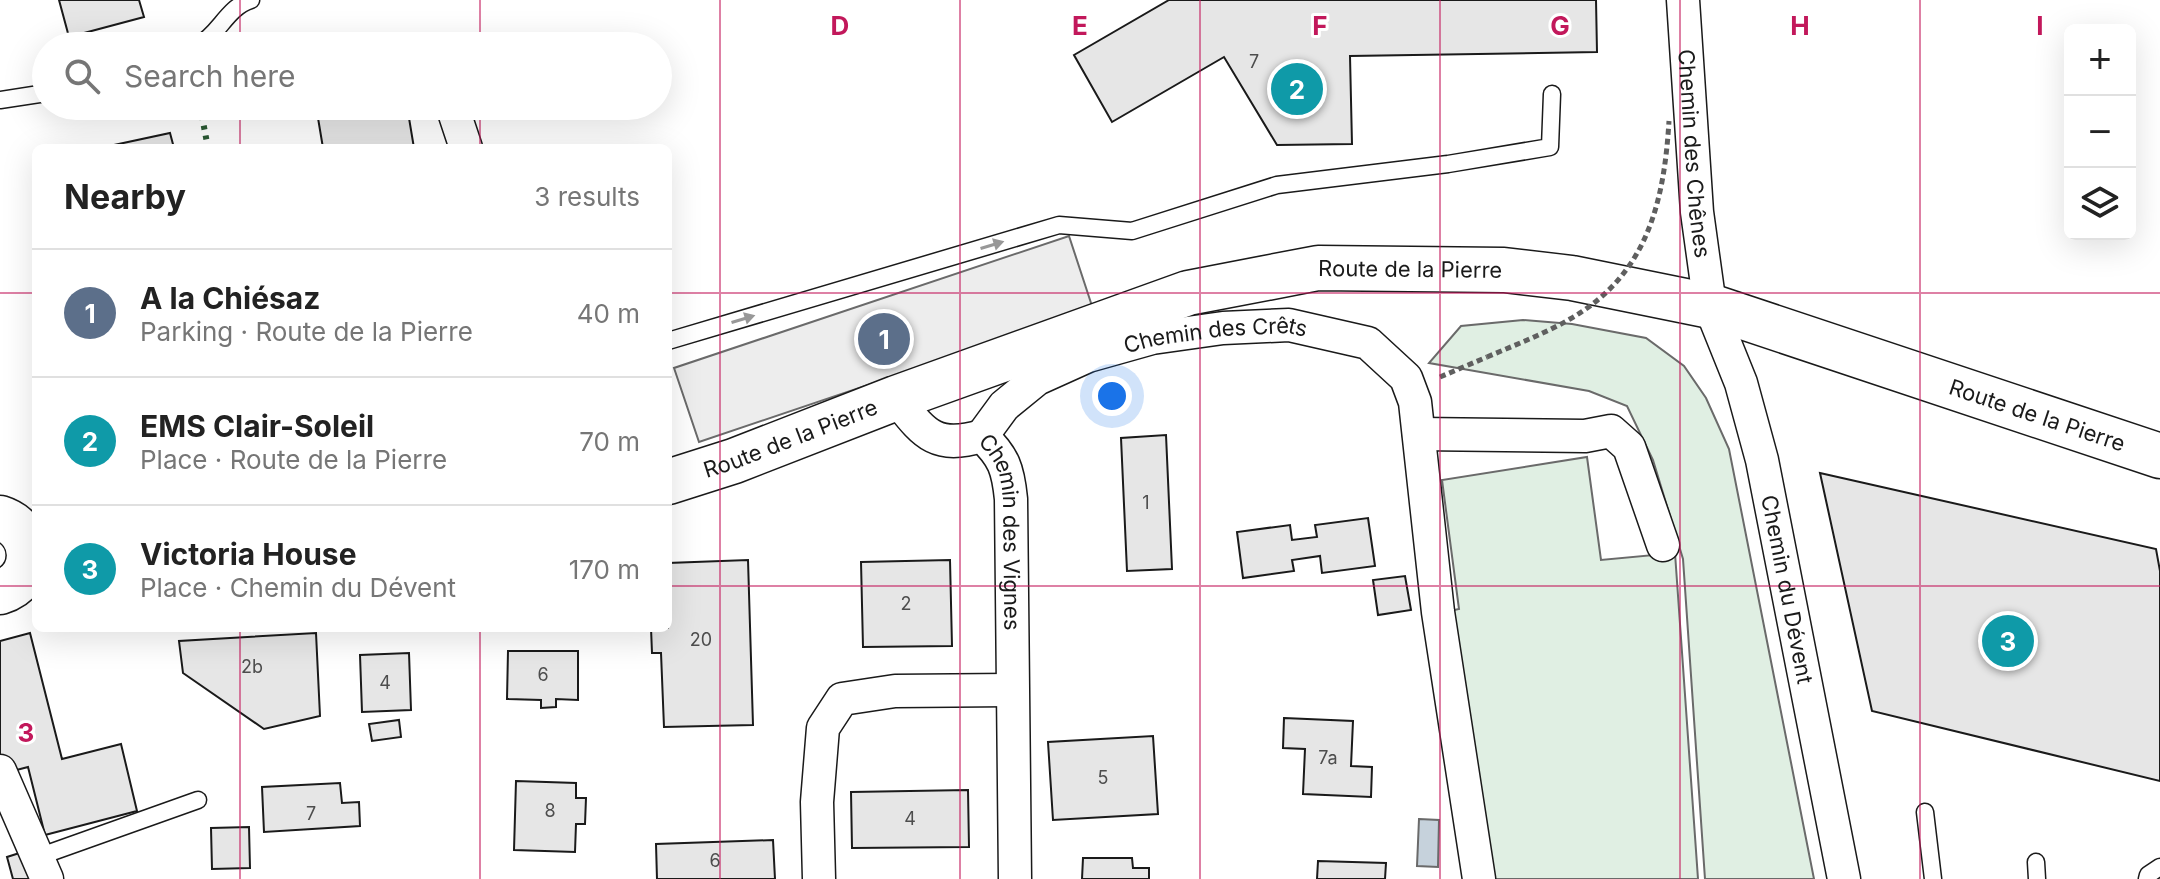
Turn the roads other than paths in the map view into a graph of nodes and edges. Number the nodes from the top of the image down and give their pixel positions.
1 (251, 0) edge
2 (1683, 0) edge
3 (214, 32) edge
4 (1552, 94) dead end
5 (32, 95) edge
6 (0, 100) edge
7 (457, 120) edge
8 (465, 144) edge
9 (1710, 306) junction
10 (672, 340) edge
11 (896, 398) junction
12 (1419, 434) junction
13 (982, 436) junction
14 (2160, 456) edge
15 (672, 481) edge
16 (0, 518) edge
17 (1663, 545) dead end
18 (22, 574) edge
19 (1011, 690) junction
20 (0, 771) edge
21 (198, 800) dead end
22 (1925, 812) dead end
23 (2160, 867) edge
24 (43, 868) edge
25 (819, 879) edge
26 (1015, 879) edge
27 (1479, 879) edge
28 (1844, 879) edge
29 (1933, 879) edge
30 (2147, 879) edge

1 - 3 lane
2 - 9 street, Chemin des Chênes
10 -> 4 lane
5 - 6 lane
7 - 8 street
9 - 11 main road, Route de la Pierre
9 - 14 main road, Route de la Pierre
9 - 28 street, Chemin du Dévent
11 - 13 street, Chemin des Vignes
11 - 15 main road, Route de la Pierre
12 - 13 street, Chemin des Crêts
12 - 17 street
12 - 27 street, Chemin des Crêts
13 - 19 street, Chemin des Vignes
16 - 18 main road
19 - 25 street
19 - 26 street, Chemin des Vignes
20 - 24 street
21 - 24 lane
22 - 29 lane
23 - 30 lane

